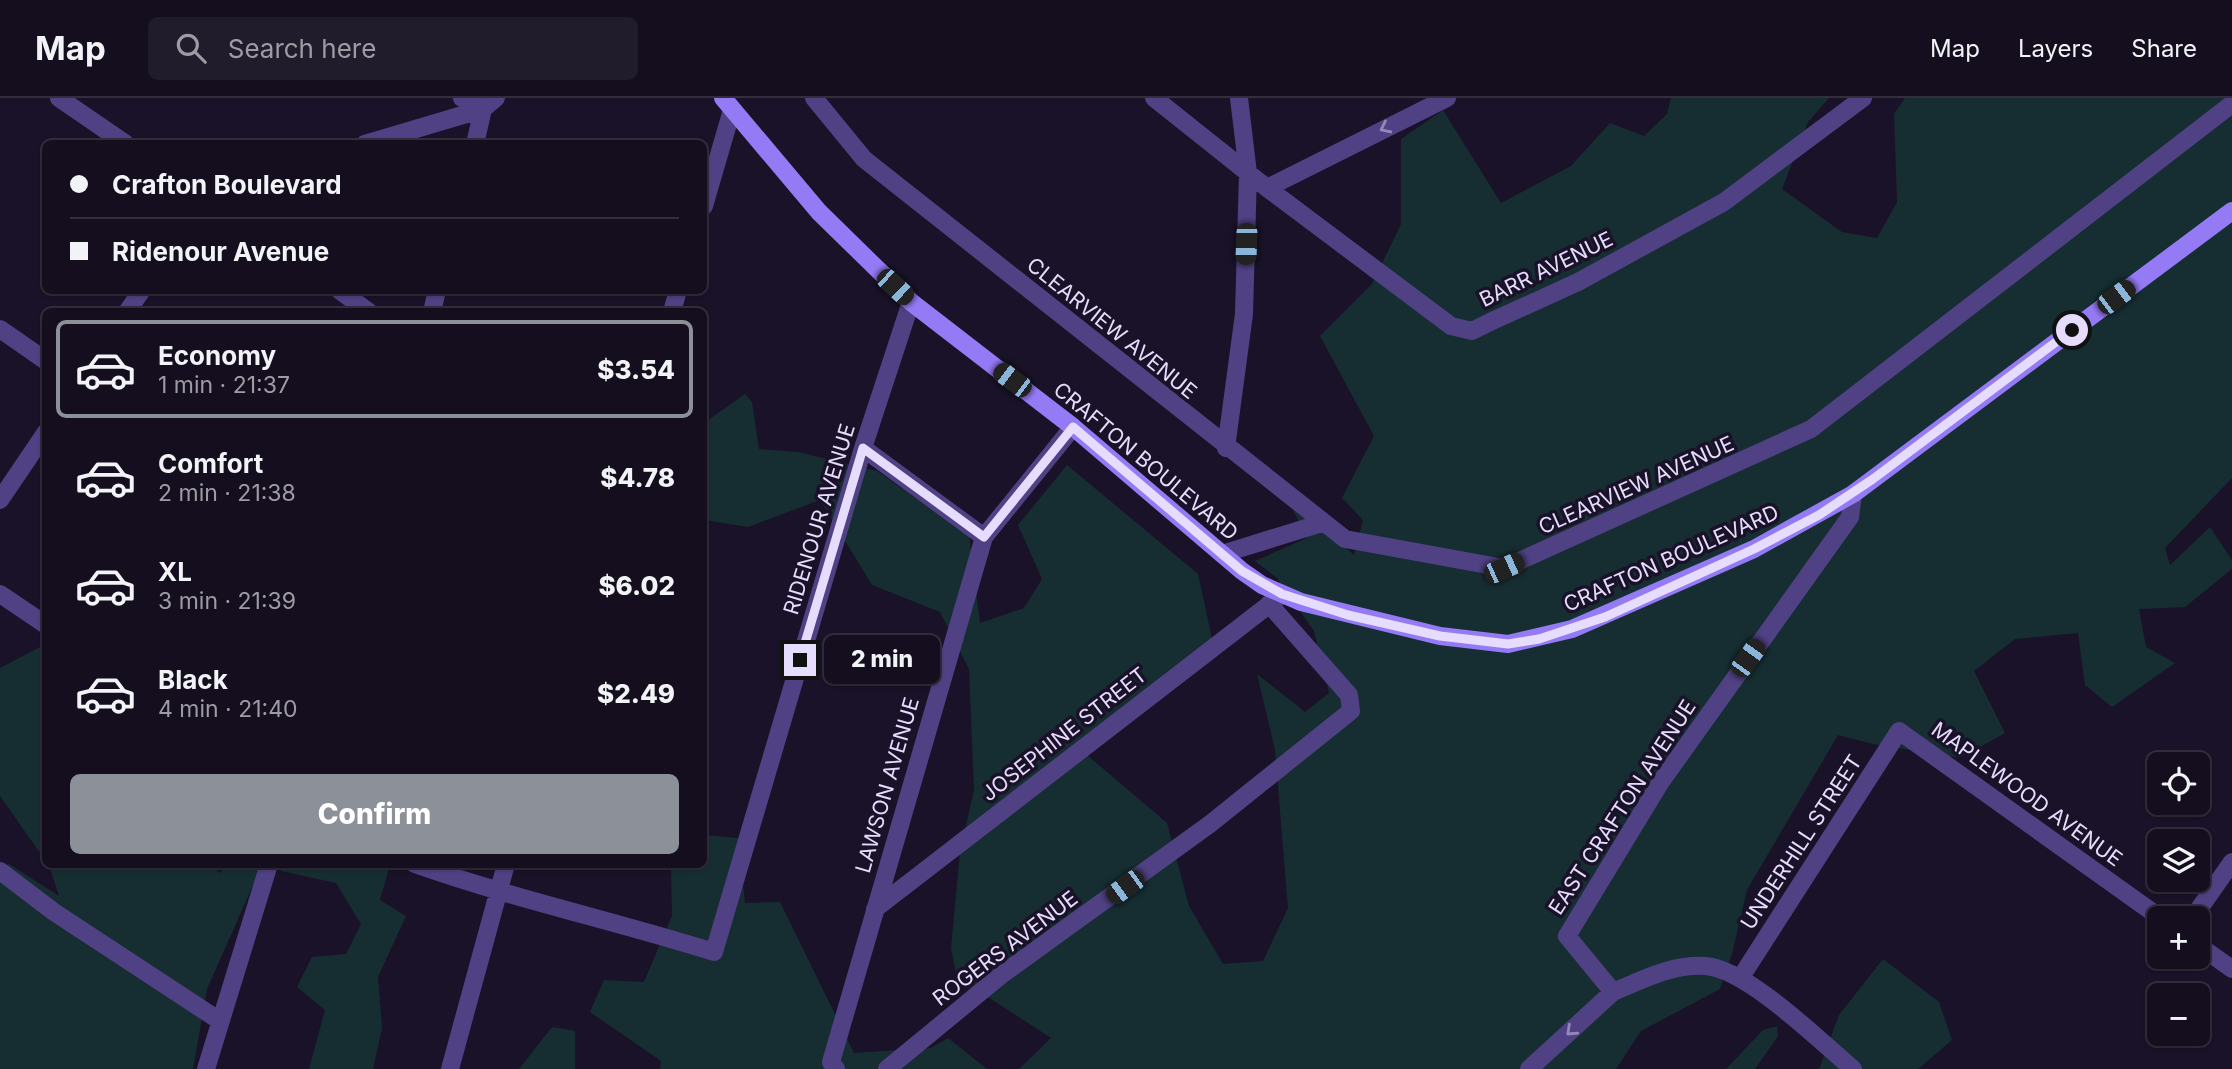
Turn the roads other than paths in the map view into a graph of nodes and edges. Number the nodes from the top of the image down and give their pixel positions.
1 (59, 98) edge
2 (461, 98) edge
3 (814, 98) edge
4 (1154, 98) edge
5 (1239, 98) edge
6 (1447, 98) edge
7 (1863, 98) edge
8 (490, 104) edge
9 (727, 104) edge
10 (2232, 104) edge
11 (120, 140) edge
12 (378, 140) edge
13 (476, 140) edge
14 (1248, 173) junction
15 (1267, 188) junction
16 (707, 193) edge
17 (2232, 211) edge
18 (344, 294) edge
19 (911, 302) junction
20 (364, 308) edge
21 (0, 329) edge
22 (42, 358) edge
23 (1073, 427) junction
24 (42, 438) edge
25 (863, 448) junction
26 (1226, 448) junction
27 (1853, 494) junction
28 (0, 499) edge
29 (1322, 523) junction
30 (984, 537) junction
31 (1222, 554) junction
32 (0, 594) edge
33 (1275, 599) junction
34 (42, 622) edge
35 (1899, 731) joint
36 (2232, 862) edge
37 (268, 868) edge
38 (426, 868) edge
39 (505, 868) edge
40 (0, 871) edge
41 (498, 893) junction
42 (2201, 906) edge
43 (2147, 908) edge
44 (875, 909) junction
45 (2210, 953) edge
46 (2232, 969) edge
47 (1741, 977) junction
48 (1612, 992) junction
49 (220, 1021) junction
50 (834, 1065) edge
51 (206, 1069) edge
52 (450, 1069) edge
53 (887, 1069) edge
54 (1529, 1069) edge
55 (1853, 1069) edge

1 - 11 street
2 - 8 street
3 - 26 street, CLEARVIEW AVENUE
4 - 14 street, BARR AVENUE
5 - 14 street
6 -> 15 street
7 - 15 street, BARR AVENUE
8 - 12 street
8 - 13 street
9 - 16 street
9 - 19 main road, CRAFTON BOULEVARD
10 - 29 street, CLEARVIEW AVENUE
14 - 15 street, BARR AVENUE
14 - 26 street
17 - 27 main road, CRAFTON BOULEVARD
18 - 20 street
19 - 23 main road, CRAFTON BOULEVARD
19 - 25 street, RIDENOUR AVENUE
21 - 22 street
23 - 30 street, LAWSON AVENUE
23 - 31 main road, CRAFTON BOULEVARD
24 - 28 street
25 - 30 street
25 - 41 street, RIDENOUR AVENUE
26 - 29 street, CLEARVIEW AVENUE
27 - 33 main road, CRAFTON BOULEVARD
27 - 48 street, EAST CRAFTON AVENUE
29 - 31 street
30 - 44 street, LAWSON AVENUE
31 - 33 main road, CRAFTON BOULEVARD
32 - 34 street
33 - 44 street, JOSEPHINE STREET
33 - 53 street, ROGERS AVENUE
35 - 43 street, MAPLEWOOD AVENUE
35 - 47 street, UNDERHILL STREET
36 - 42 street
37 - 49 street
38 - 41 street
39 - 41 street
40 - 49 street
41 - 52 street
44 - 50 street, LAWSON AVENUE
45 - 46 street
47 - 48 street
47 - 55 street
48 -> 54 street
49 - 51 street

